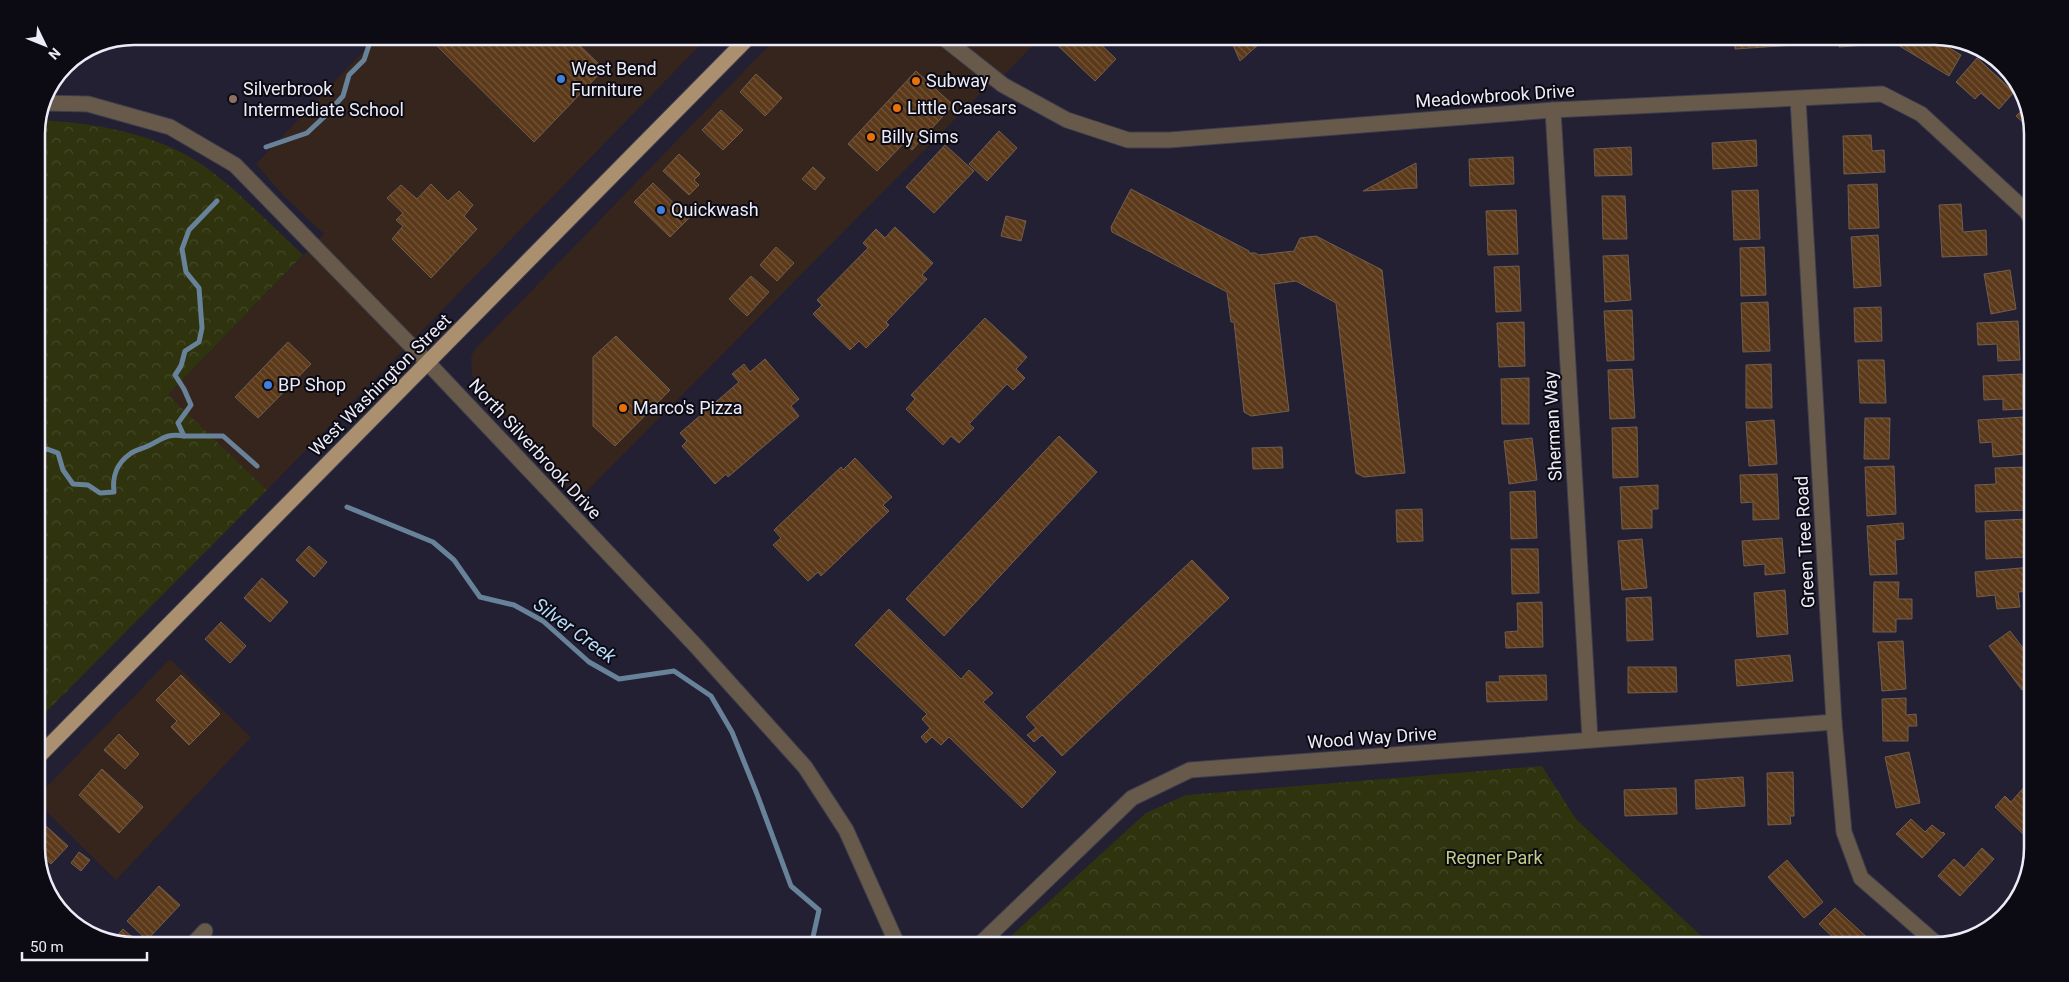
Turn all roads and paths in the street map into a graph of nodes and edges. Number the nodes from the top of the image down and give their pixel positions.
1 (741, 45) edge
2 (952, 45) edge
3 (1798, 99) junction
4 (51, 103) edge
5 (1553, 110) junction
6 (2024, 208) edge
7 (428, 363) junction
8 (1834, 722) junction
9 (1590, 739) junction
10 (45, 750) edge
11 (205, 931) dead end
12 (199, 937) edge
13 (894, 937) edge
14 (987, 937) edge
15 (1929, 937) edge

1 - 7 main road, West Washington Street
2 - 5 street, Meadowbrook Drive
3 - 5 street, Meadowbrook Drive
3 - 6 street, Meadowbrook Drive
3 - 8 street, Green Tree Road
4 - 7 street, North Silverbrook Drive
5 - 9 street, Sherman Way
7 - 10 main road, West Washington Street
7 - 13 street, North Silverbrook Drive
8 - 9 street, Wood Way Drive
8 - 15 street, Green Tree Road
9 - 14 street, Wood Way Drive
11 - 12 street

